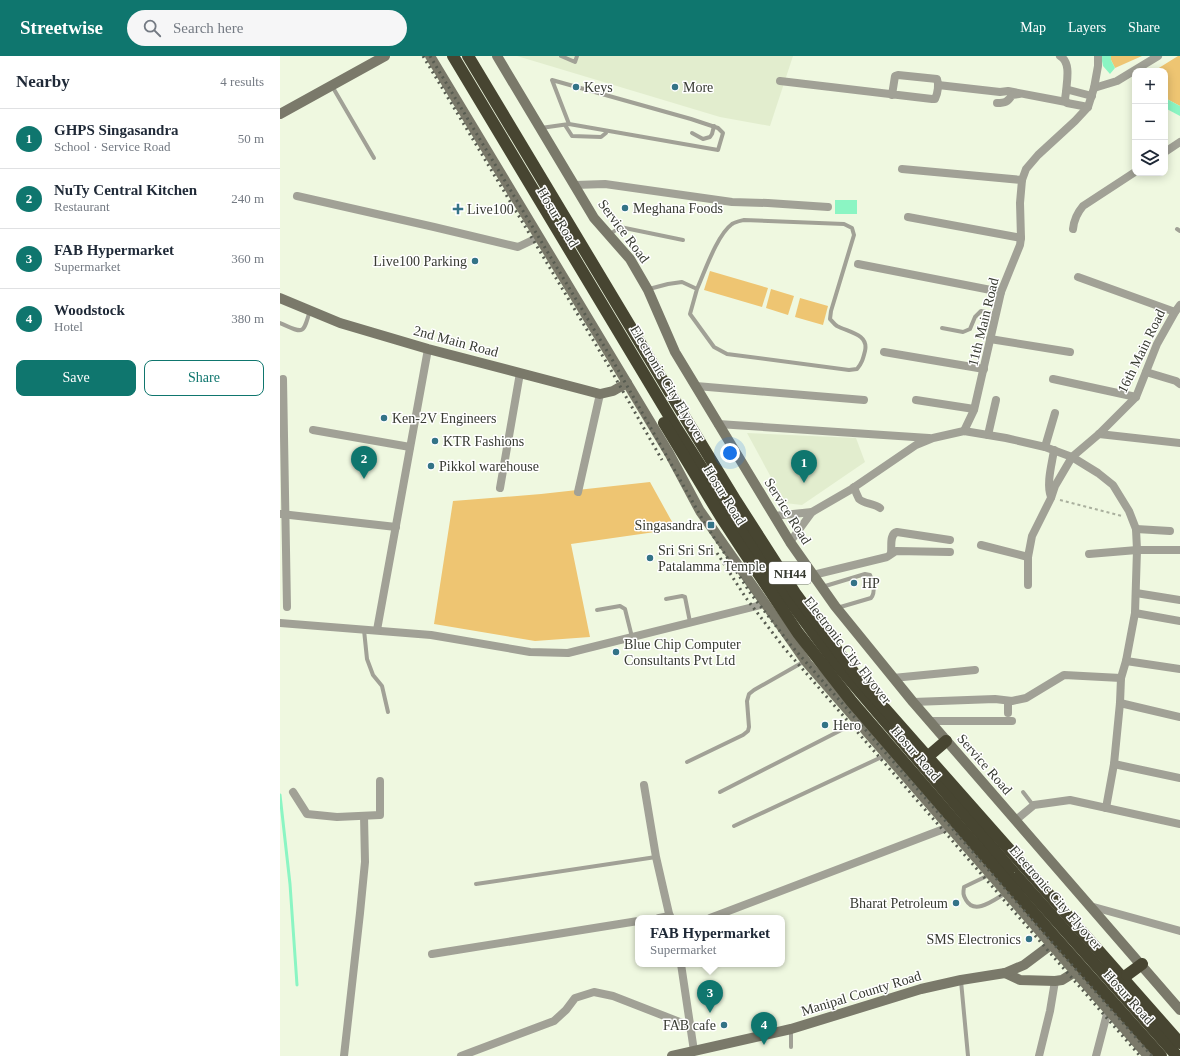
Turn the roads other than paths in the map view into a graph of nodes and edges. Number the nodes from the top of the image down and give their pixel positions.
1 (384, 56) edge
2 (430, 56) edge
3 (443, 56) edge
4 (453, 56) edge
5 (468, 56) edge
6 (475, 56) edge
7 (497, 56) edge
8 (561, 56) edge
9 (577, 56) edge
10 (1060, 56) edge
11 (1098, 56) edge
12 (1158, 56) edge
13 (780, 81) dead end
14 (332, 85) junction
15 (938, 85) junction
16 (1066, 92) junction
17 (1093, 92) junction
18 (1024, 94) junction
19 (892, 95) junction
20 (1066, 102) junction
21 (997, 103) dead end
22 (1088, 107) junction
23 (280, 114) edge
24 (567, 124) junction
25 (714, 126) junction
26 (541, 128) junction
27 (606, 133) dead end
28 (692, 133) dead end
29 (1180, 142) edge
30 (1168, 150) edge
31 (374, 158) dead end
32 (902, 169) dead end
33 (1132, 174) edge
34 (1022, 180) junction
35 (575, 185) junction
36 (297, 196) dead end
37 (828, 207) dead end
38 (908, 217) dead end
39 (1073, 229) dead end
40 (609, 235) junction
41 (539, 237) junction
42 (1021, 238) junction
43 (683, 240) dead end
44 (858, 264) dead end
45 (1078, 277) dead end
46 (697, 289) junction
47 (648, 290) junction
48 (1001, 292) junction
49 (280, 298) edge
50 (1180, 305) edge
51 (310, 310) junction
52 (1175, 312) junction
53 (996, 314) junction
54 (280, 323) edge
55 (942, 328) dead end
56 (990, 339) junction
57 (428, 349) junction
58 (884, 352) dead end
59 (1070, 352) dead end
60 (984, 369) junction
61 (1146, 372) junction
62 (520, 373) junction
63 (283, 379) dead end
64 (1053, 379) dead end
65 (627, 382) junction
66 (1180, 384) edge
67 (696, 386) junction
68 (600, 394) junction
69 (1136, 397) junction
70 (864, 400) dead end
71 (916, 400) dead end
72 (996, 400) dead end
73 (974, 409) junction
74 (1055, 413) dead end
75 (718, 424) junction
76 (313, 430) dead end
77 (964, 431) junction
78 (1099, 434) junction
79 (988, 435) junction
80 (933, 438) junction
81 (1180, 443) edge
82 (410, 447) junction
83 (1045, 447) junction
84 (1054, 450) junction
85 (1072, 457) junction
86 (854, 487) junction
87 (500, 488) dead end
88 (578, 492) dead end
89 (1051, 498) junction
90 (880, 508) dead end
91 (812, 512) junction
92 (282, 514) edge
93 (774, 516) junction
94 (396, 527) junction
95 (1136, 529) junction
96 (1170, 531) dead end
97 (950, 540) dead end
98 (790, 542) junction
99 (981, 544) dead end
100 (1138, 550) junction
101 (1180, 550) edge
102 (950, 552) dead end
103 (891, 553) junction
104 (1089, 554) dead end
105 (1028, 557) junction
106 (813, 575) junction
107 (1028, 585) dead end
108 (822, 588) junction
109 (1136, 593) junction
110 (666, 599) dead end
111 (1180, 600) edge
112 (765, 604) junction
113 (287, 607) dead end
114 (836, 608) junction
115 (597, 610) dead end
116 (1135, 613) junction
117 (1180, 621) edge
118 (690, 622) junction
119 (280, 623) edge
120 (364, 629) junction
121 (377, 630) junction
122 (632, 637) junction
123 (805, 661) junction
124 (1126, 661) junction
125 (1180, 669) edge
126 (975, 670) dead end
127 (893, 678) junction
128 (1121, 678) junction
129 (1008, 700) junction
130 (913, 702) junction
131 (1120, 703) junction
132 (388, 712) dead end
133 (1008, 713) dead end
134 (1180, 717) edge
135 (857, 721) junction
136 (929, 721) junction
137 (1012, 721) dead end
138 (946, 741) junction
139 (932, 753) junction
140 (886, 755) junction
141 (687, 762) dead end
142 (1114, 764) junction
143 (1180, 778) edge
144 (380, 781) dead end
145 (644, 785) dead end
146 (292, 792) dead end
147 (720, 792) dead end
148 (1023, 792) dead end
149 (1034, 805) junction
150 (1106, 808) junction
151 (364, 816) junction
152 (1016, 820) junction
153 (1180, 824) edge
154 (734, 826) dead end
155 (949, 827) junction
156 (656, 857) junction
157 (990, 874) junction
158 (476, 884) dead end
159 (1006, 893) junction
160 (1090, 906) junction
161 (670, 915) edge
162 (718, 915) edge
163 (635, 921) edge
164 (1180, 931) edge
165 (1054, 942) junction
166 (432, 954) dead end
167 (1142, 964) junction
168 (681, 967) edge
169 (1075, 972) junction
170 (1005, 973) junction
171 (1128, 975) junction
172 (961, 980) junction
173 (1055, 981) junction
174 (1108, 1010) junction
175 (1180, 1010) edge
176 (690, 1026) junction
177 (791, 1029) junction
178 (1180, 1035) edge
179 (1180, 1043) edge
180 (791, 1047) dead end
181 (694, 1051) junction
182 (344, 1056) edge
183 (461, 1056) edge
184 (672, 1056) edge
185 (968, 1056) edge
186 (1039, 1056) edge
187 (1096, 1056) edge
188 (1148, 1056) edge
189 (1161, 1056) edge
190 (1178, 1056) edge

1 - 14 street
2 - 41 street
3 - 165 highway, Hosur Road / NH44
4 - 190 highway, Electronic City Flyover
5 - 179 highway, Electronic City Flyover
6 - 139 highway, Hosur Road / NH44
7 - 26 street, Service Road
8 - 9 lane
10 - 16 street
11 - 17 street, 11th Main Road
12 - 17 street
13 - 19 street
14 - 23 street
14 - 31 lane
15 - 18 street
15 - 19 street
15 - 19 street
16 - 17 street
16 - 20 street
17 - 22 street, 11th Main Road
18 - 20 street
18 - 21 street
20 - 22 street
22 - 34 street, 11th Main Road
24 - 25 lane
24 - 25 lane
24 - 26 lane
24 - 27 lane
25 - 28 lane
26 - 35 street, Service Road
29 - 30 street
32 - 34 street
33 - 39 street
34 - 42 street, 11th Main Road
35 - 37 street
35 - 40 street, Service Road
36 - 41 street
38 - 42 street
40 - 43 lane
40 - 47 street, Service Road
41 - 65 street
42 - 48 street, 11th Main Road
44 - 48 street
45 - 52 street
46 - 46 lane
46 - 47 lane
47 - 67 street, Service Road
48 - 53 street, 11th Main Road
49 - 51 street, 2nd Main Road
50 - 52 street, 16th Main Road
51 - 54 lane
51 - 57 street, 2nd Main Road
52 - 61 street, 16th Main Road
53 - 55 lane
53 - 56 street, 11th Main Road
56 - 59 street
56 - 60 street, 11th Main Road
57 - 62 street, 2nd Main Road
57 - 82 street
58 - 60 street
60 - 73 street, 11th Main Road
61 - 66 street
61 - 69 street, 16th Main Road
62 - 68 street, 2nd Main Road
62 - 87 street
63 - 92 street
64 - 69 street
65 - 68 street
65 - 112 street
67 - 70 street
67 - 75 street, Service Road
68 - 88 street
69 - 78 street, 16th Main Road
71 - 73 street
72 - 79 street
73 - 77 street, 11th Main Road
74 - 83 street
75 - 80 street
75 - 93 street, Service Road
76 - 82 street
77 - 79 street
77 - 80 street
78 - 81 street
78 - 85 street, 16th Main Road
79 - 83 street
80 - 86 street
82 - 94 street
83 - 84 street
84 - 85 street
84 - 89 street
85 - 89 street, 16th Main Road
85 - 95 street
86 - 90 street
86 - 91 street
89 - 105 street, 16th Main Road
91 - 93 street
91 - 98 street
92 - 94 street
92 - 113 street
93 - 98 street, Service Road
94 - 121 street
95 - 96 street
95 - 100 street
97 - 103 street
98 - 106 street, Service Road
99 - 105 street
100 - 101 street
100 - 104 street
100 - 109 street
102 - 103 street
103 - 106 street
105 - 107 street, 16th Main Road
106 - 108 street, Service Road
108 - 114 street, Service Road
108 - 114 lane
109 - 111 street
109 - 116 street
110 - 118 lane
112 - 118 street
112 - 123 street
114 - 127 street, Service Road
115 - 122 lane
116 - 117 street
116 - 124 street
118 - 122 street
119 - 120 street
120 - 121 street
120 - 132 lane
121 - 122 street
123 - 135 street
123 - 141 lane
124 - 125 street
124 - 128 street
126 - 127 street
127 - 130 street, Service Road
128 - 129 street
128 - 131 street
129 - 130 street
129 - 133 street
130 - 136 street, Service Road
131 - 134 street
131 - 142 street
135 - 140 street
135 - 147 lane
136 - 137 street
136 - 138 street, Service Road
138 - 139 highway
138 - 152 street, Service Road
139 - 171 highway, Hosur Road / NH44
140 - 154 lane
140 - 155 street
142 - 143 street
142 - 150 street
144 - 151 street
145 - 156 street
146 - 151 street
148 - 149 lane
149 - 150 street
149 - 152 street
150 - 153 street
151 - 182 street
152 - 160 street, Service Road
155 - 157 street
155 - 162 street
156 - 158 lane
156 - 161 street
157 - 159 street
157 - 159 lane
159 - 165 street
160 - 164 street
160 - 167 street, Service Road
163 - 166 street
165 - 169 street
165 - 170 street, Manipal County Road
165 - 189 highway, Hosur Road / NH44
167 - 171 highway
167 - 175 street, Service Road
168 - 176 street
169 - 173 street
169 - 174 street
170 - 172 street, Manipal County Road
170 - 173 street
171 - 178 highway, Hosur Road / NH44
172 - 177 street, Manipal County Road
172 - 185 lane
173 - 186 street
174 - 187 street
174 - 188 street
176 - 181 street
176 - 183 street
177 - 180 lane
177 - 181 street, Manipal County Road
181 - 184 street, Manipal County Road

